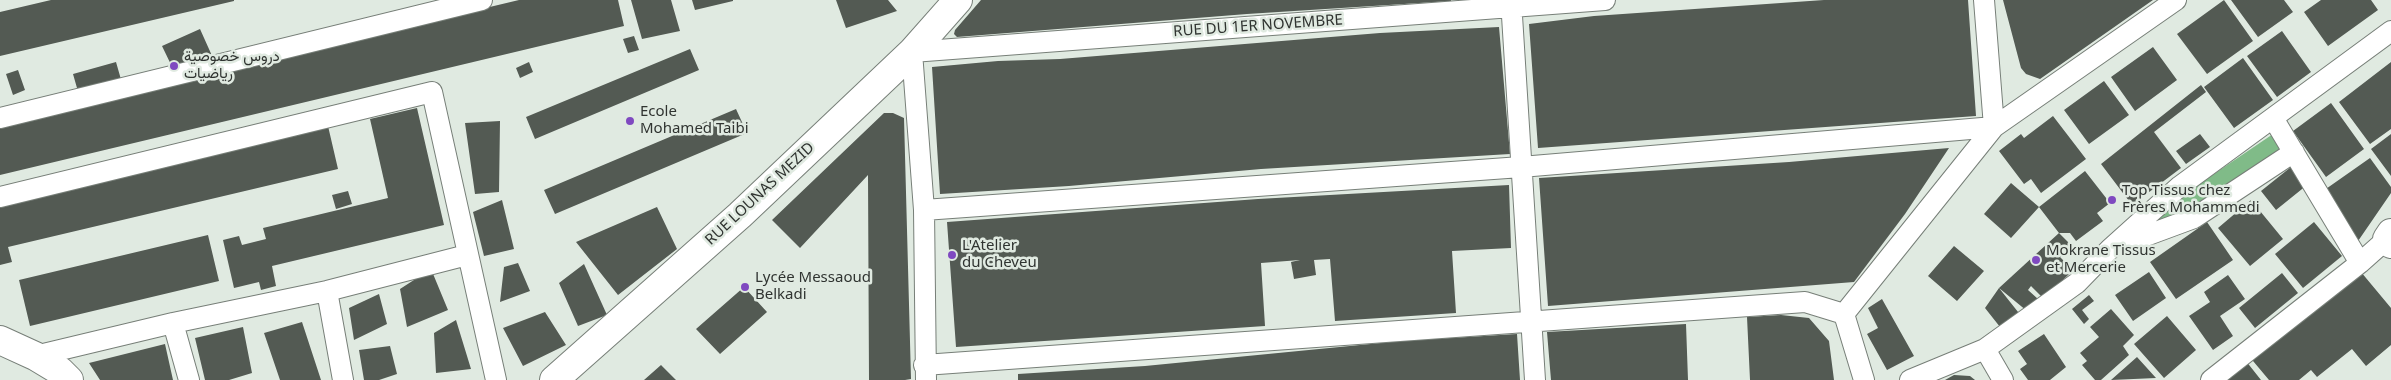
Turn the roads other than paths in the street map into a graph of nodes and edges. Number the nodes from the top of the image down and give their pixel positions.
1 (482, 0) edge
2 (958, 0) edge
3 (1605, 0) edge
4 (1984, 0) edge
5 (2176, 0) edge
6 (1511, 4) edge
7 (2391, 31) edge
8 (912, 52) junction
9 (0, 118) edge
10 (2273, 118) junction
11 (1994, 127) junction
12 (2294, 152) junction
13 (1521, 167) junction
14 (0, 197) edge
15 (924, 210) junction
16 (2390, 239) edge
17 (2110, 249) junction
18 (467, 255) junction
19 (2360, 263) junction
20 (326, 291) junction
21 (1844, 314) junction
22 (173, 323) junction
23 (1532, 323) junction
24 (0, 340) edge
25 (1985, 350) junction
26 (35, 356) junction
27 (925, 373) edge
28 (69, 380) edge
29 (189, 380) edge
30 (344, 380) edge
31 (496, 380) edge
32 (554, 380) edge
33 (1536, 380) edge
34 (1864, 380) edge
35 (1910, 380) edge
36 (2003, 380) edge
37 (2211, 380) edge

1 - 9 street
2 - 8 street, RUE LOUNAS MEZID
3 - 6 street, RUE DU 1ER NOVEMBRE
4 - 11 street
5 - 11 street
6 - 8 street, RUE DU 1ER NOVEMBRE
6 - 13 street
7 - 10 street
8 - 15 street
8 - 32 street, RUE LOUNAS MEZID
10 - 12 street
10 - 17 street
11 - 13 street
11 - 21 street
12 - 17 street
12 - 19 street
13 - 15 street
13 - 23 street
14 - 18 street
15 - 27 street
16 - 19 street
17 - 25 street
18 - 20 street
18 - 31 street
19 - 37 street
20 - 22 street
20 - 30 street
21 - 23 street
21 - 34 street
22 - 26 street
22 - 29 street
23 - 27 street
23 - 33 street
24 - 26 street
25 - 35 street
25 - 36 street
26 - 28 street

